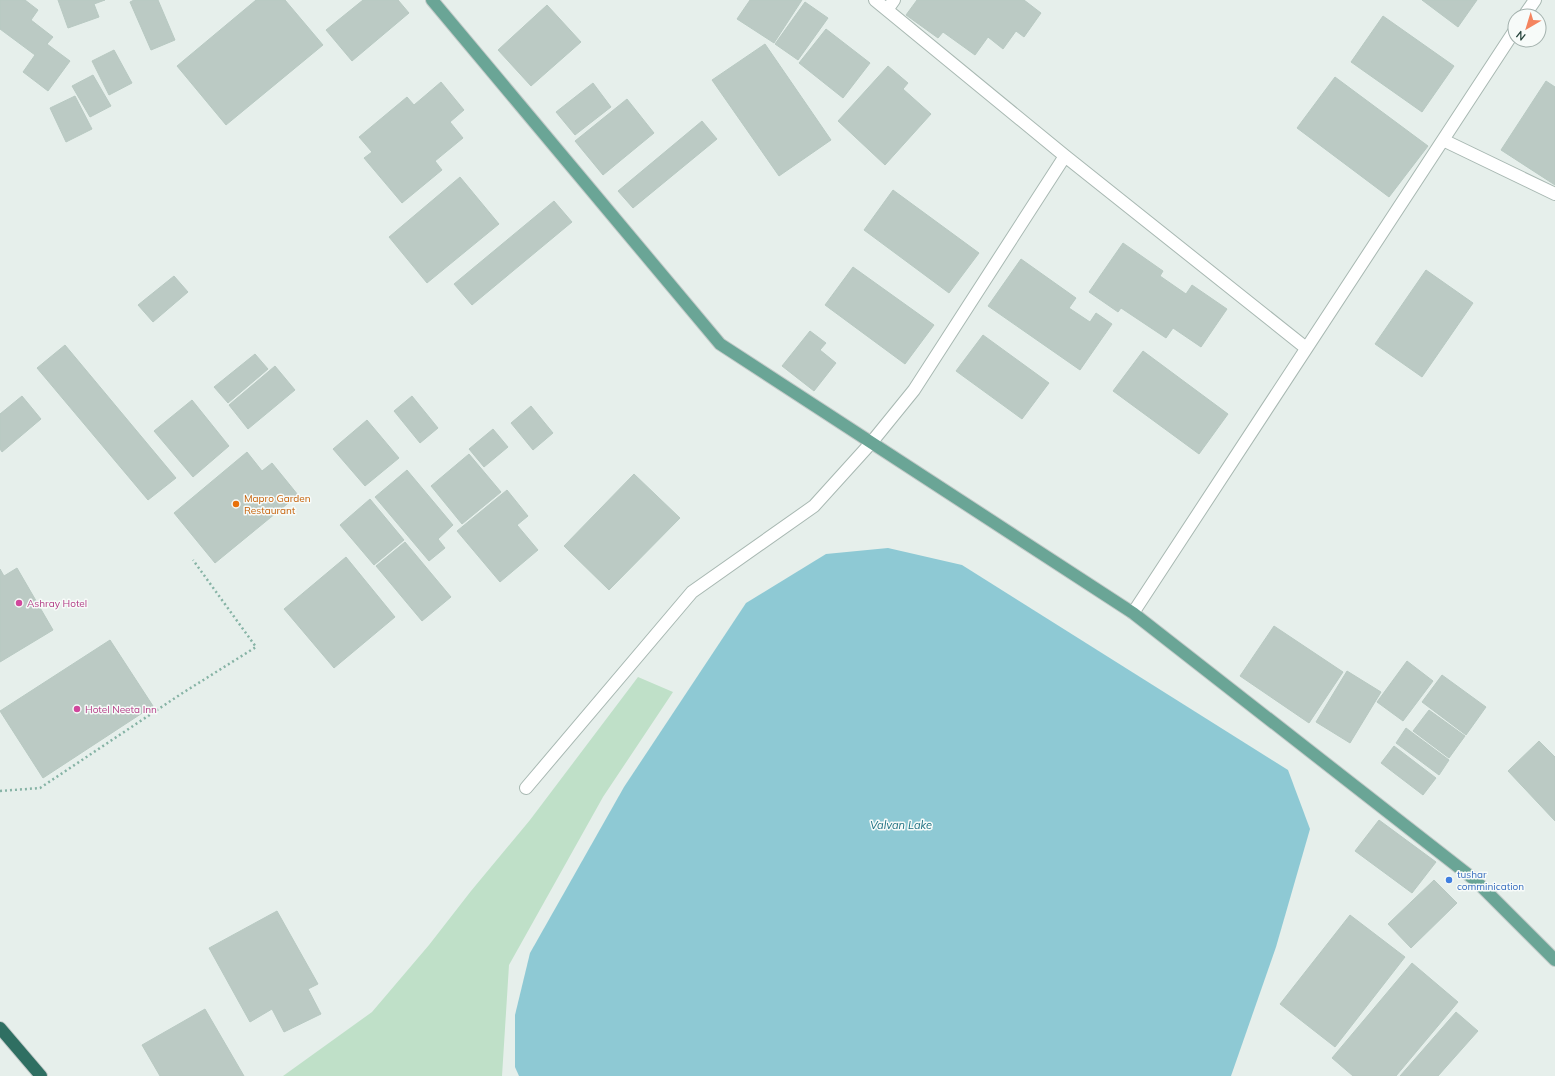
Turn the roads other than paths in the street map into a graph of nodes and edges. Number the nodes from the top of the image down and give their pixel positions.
1 (432, 0) edge
2 (875, 0) edge
3 (891, 5) edge
4 (1507, 42) edge
5 (1443, 140) junction
6 (1065, 156) junction
7 (1555, 194) edge
8 (1306, 348) junction
9 (871, 442) junction
10 (1133, 613) junction
11 (526, 788) dead end
12 (1555, 960) edge
13 (0, 1028) edge
14 (41, 1076) edge

1 - 9 main road
2 - 3 street
3 - 6 street
4 - 5 street
5 - 7 street
5 - 8 street
6 - 8 street
6 - 9 street
8 - 10 street
9 - 10 main road
9 - 11 street
10 - 12 main road
13 - 14 highway

